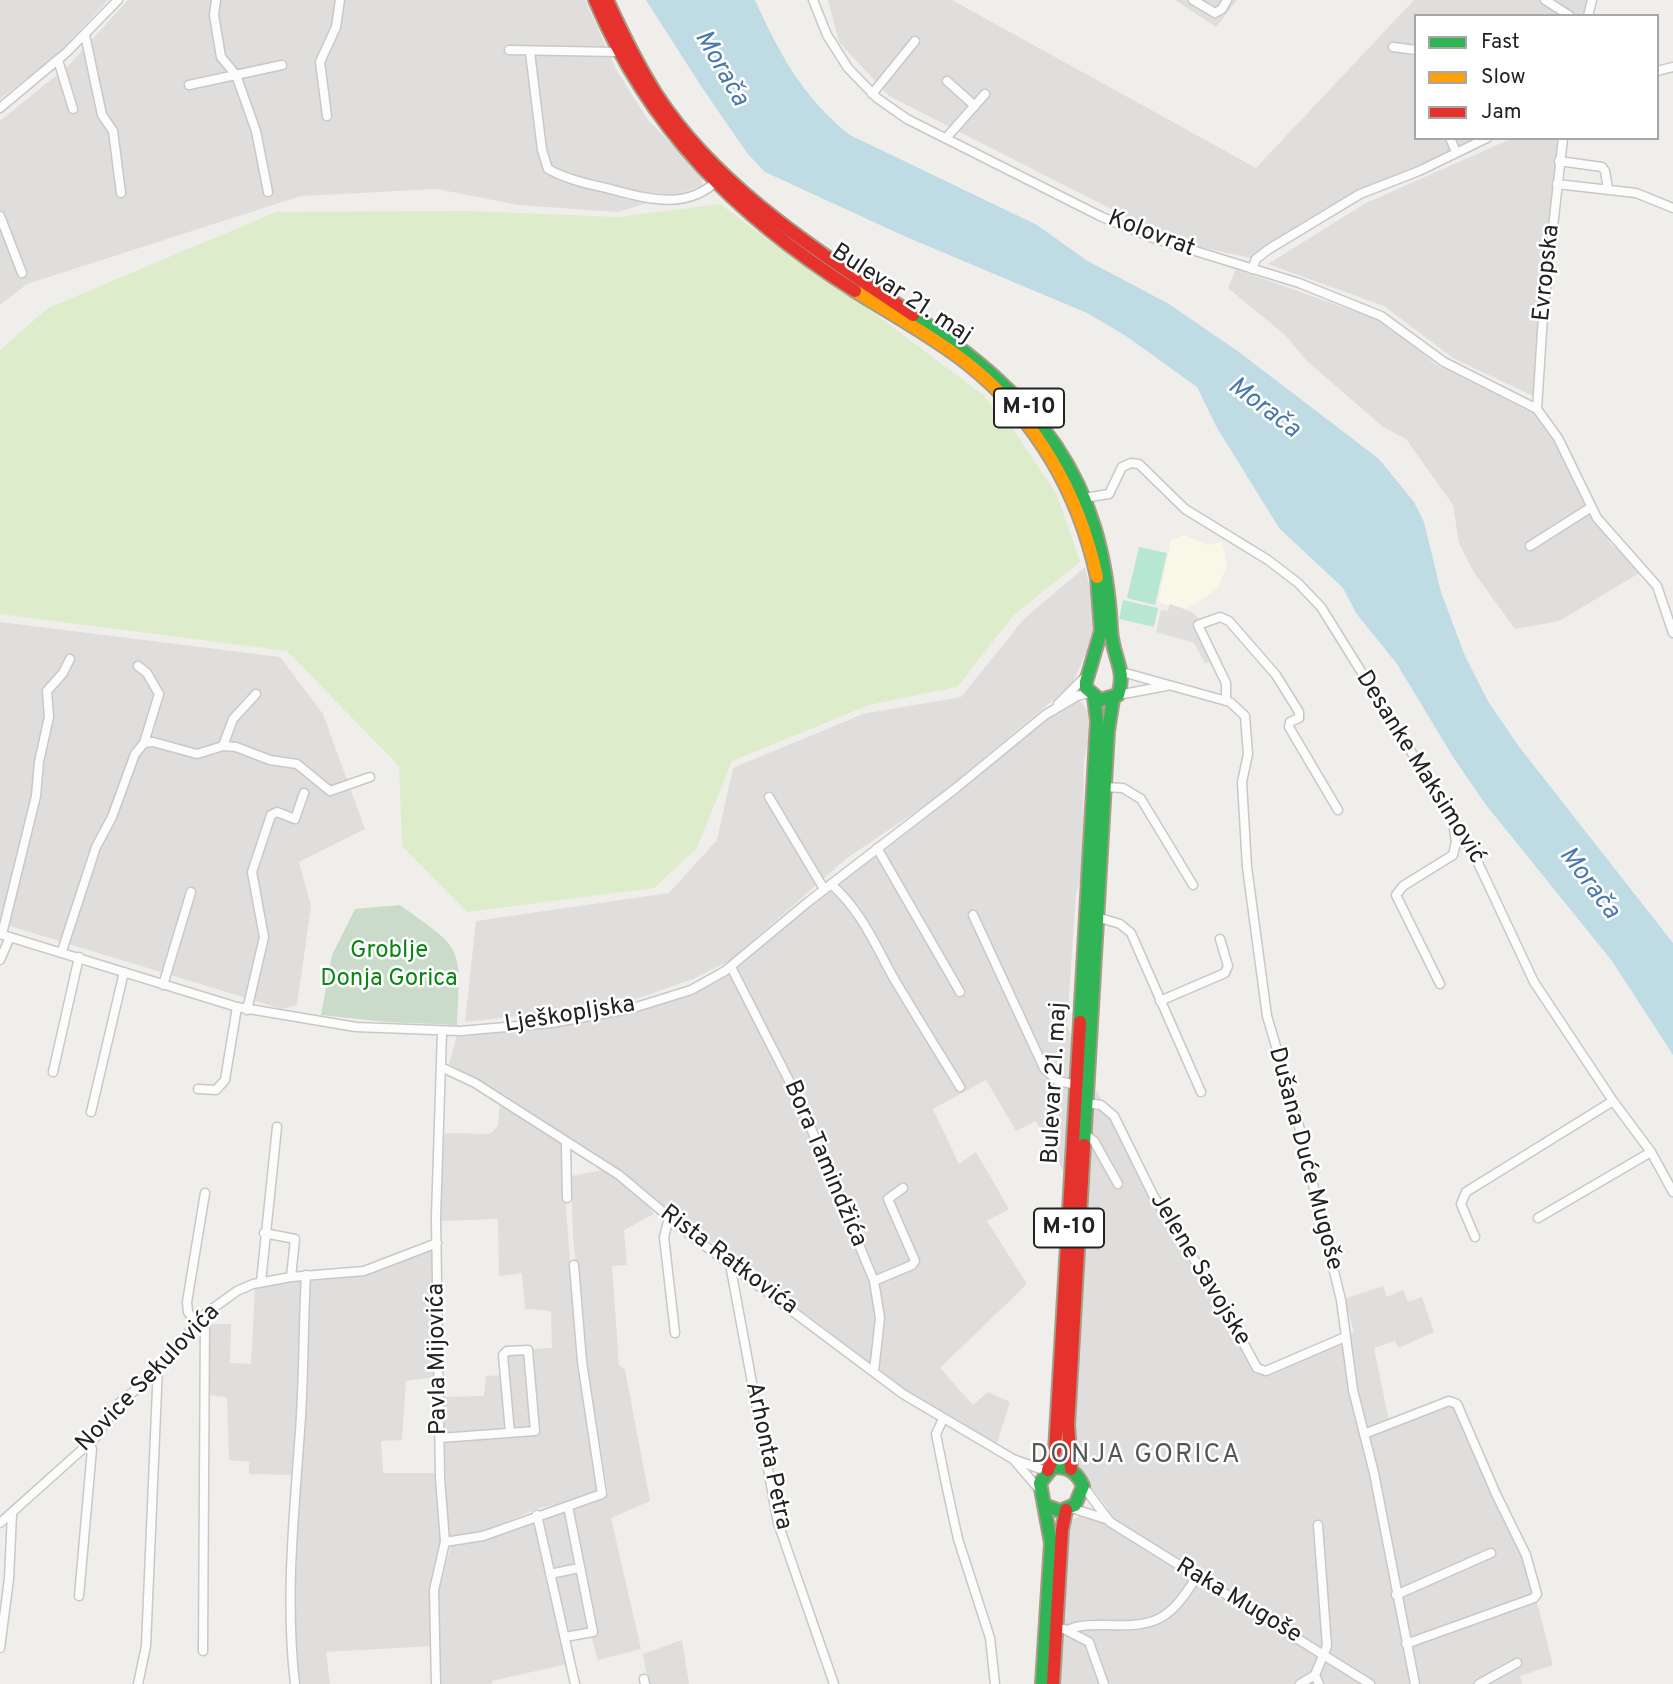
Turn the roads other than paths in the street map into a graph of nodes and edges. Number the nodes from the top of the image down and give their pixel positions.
1 (117, 0) edge
2 (216, 0) edge
3 (340, 0) edge
4 (589, 0) edge
5 (595, 0) edge
6 (607, 0) edge
7 (813, 0) edge
8 (1193, 0) edge
9 (1227, 0) edge
10 (1545, 0) edge
11 (1567, 14) edge
12 (85, 34) junction
13 (915, 41) dead end
14 (1393, 47) dead end
15 (509, 50) dead end
16 (1414, 50) edge
17 (530, 52) junction
18 (615, 52) junction
19 (58, 60) junction
20 (282, 65) dead end
21 (236, 75) junction
22 (947, 81) dead end
23 (189, 85) dead end
24 (872, 94) junction
25 (985, 94) dead end
26 (975, 106) junction
27 (0, 108) edge
28 (74, 109) dead end
29 (327, 116) dead end
30 (947, 137) junction
31 (1451, 140) edge
32 (1483, 140) edge
33 (1563, 140) edge
34 (1456, 152) junction
35 (1559, 161) junction
36 (719, 179) junction
37 (1557, 184) junction
38 (1608, 189) junction
39 (268, 192) dead end
40 (121, 193) dead end
41 (1673, 208) edge
42 (0, 216) edge
43 (1252, 269) junction
44 (22, 273) dead end
45 (1537, 409) junction
46 (1084, 498) junction
47 (1590, 508) junction
48 (1530, 546) dead end
49 (1669, 607) edge
50 (1673, 633) edge
51 (70, 659) dead end
52 (138, 666) dead end
53 (1120, 669) junction
54 (1089, 670) junction
55 (1166, 686) junction
56 (256, 694) dead end
57 (1092, 695) junction
58 (1115, 697) junction
59 (1226, 701) junction
60 (1054, 708) junction
61 (144, 744) junction
62 (223, 747) junction
63 (370, 776) dead end
64 (1104, 787) junction
65 (304, 793) dead end
66 (769, 797) dead end
67 (1338, 810) dead end
68 (1452, 818) junction
69 (877, 848) junction
70 (1193, 885) dead end
71 (827, 886) junction
72 (191, 892) dead end
73 (973, 915) dead end
74 (1097, 917) junction
75 (4, 935) edge
76 (1220, 939) dead end
77 (62, 951) junction
78 (79, 957) junction
79 (0, 960) edge
80 (731, 967) junction
81 (124, 972) junction
82 (1440, 984) dead end
83 (163, 985) junction
84 (960, 992) dead end
85 (1160, 1001) junction
86 (237, 1007) junction
87 (247, 1010) junction
88 (442, 1032) junction
89 (441, 1067) junction
90 (53, 1072) dead end
91 (1077, 1085) junction
92 (960, 1087) dead end
93 (198, 1089) dead end
94 (1201, 1092) dead end
95 (1613, 1101) junction
96 (1086, 1102) junction
97 (92, 1112) dead end
98 (277, 1126) dead end
99 (1084, 1133) junction
100 (566, 1143) junction
101 (1651, 1152) junction
102 (1118, 1184) dead end
103 (903, 1188) dead end
104 (1673, 1192) edge
105 (205, 1193) dead end
106 (567, 1198) dead end
107 (669, 1218) junction
108 (1538, 1218) dead end
109 (264, 1233) junction
110 (1475, 1237) dead end
111 (437, 1243) junction
112 (730, 1264) junction
113 (574, 1265) dead end
114 (306, 1275) junction
115 (291, 1277) junction
116 (874, 1281) junction
117 (261, 1282) junction
118 (205, 1314) junction
119 (196, 1323) junction
120 (675, 1333) dead end
121 (1345, 1337) junction
122 (158, 1366) junction
123 (874, 1371) junction
124 (943, 1419) junction
125 (510, 1433) junction
126 (1364, 1434) junction
127 (440, 1438) junction
128 (89, 1443) junction
129 (1013, 1460) junction
130 (1071, 1469) junction
131 (1047, 1471) junction
132 (1083, 1486) junction
133 (1038, 1488) junction
134 (1044, 1505) junction
135 (568, 1506) junction
136 (1068, 1509) junction
137 (12, 1514) junction
138 (537, 1515) junction
139 (1106, 1519) junction
140 (0, 1523) edge
141 (1318, 1525) dead end
142 (445, 1542) junction
143 (1491, 1553) dead end
144 (579, 1568) junction
145 (550, 1574) junction
146 (1196, 1577) junction
147 (1396, 1595) junction
148 (79, 1596) dead end
149 (1062, 1628) junction
150 (565, 1637) junction
151 (1406, 1644) junction
152 (0, 1648) edge
153 (203, 1651) dead end
154 (1324, 1654) junction
155 (1517, 1663) dead end
156 (1315, 1675) junction
157 (138, 1684) edge
158 (295, 1684) edge
159 (436, 1684) edge
160 (575, 1684) edge
161 (834, 1684) edge
162 (995, 1684) edge
163 (1042, 1684) edge
164 (1053, 1684) edge
165 (1104, 1684) edge
166 (1300, 1684) edge
167 (1319, 1684) edge
168 (1370, 1684) edge
169 (1415, 1684) edge
170 (1479, 1684) edge

1 - 12 street
2 - 21 street
3 - 29 street
4 - 18 street
5 - 18 main road, Bulevar 21. maj / M-10
6 - 36 main road, Bulevar 21. maj / M-10
7 - 24 street, Kolovrat
8 - 9 street
10 - 11 street
12 - 19 street
12 - 40 street
13 - 24 street
14 - 16 street
15 - 17 street
17 - 18 street
17 - 36 street
18 - 36 main road, Bulevar 21. maj / M-10
19 - 27 street
19 - 28 street
20 - 21 street
21 - 23 street
21 - 39 street
22 - 26 street
24 - 30 street, Kolovrat
25 - 26 street
26 - 30 street
30 - 43 street, Kolovrat
31 - 34 street
32 - 34 street
33 - 35 street, Evropska
34 - 43 street
35 - 37 street, Evropska
35 - 38 street
36 - 46 main road, Bulevar 21. maj / M-10
36 - 54 main road, Bulevar 21. maj / M-10
37 - 38 street
37 - 45 street, Evropska
38 - 41 street
42 - 44 street
43 - 45 street, Kolovrat
45 - 47 street
46 - 53 main road, Bulevar 21. maj / M-10
46 - 68 street, Desanke Maksimović
47 - 48 street
47 - 49 street
49 - 50 street
51 - 75 street
52 - 61 street
53 - 54 main road
53 - 55 street
53 - 58 main road, Bulevar 21. maj / M-10
54 - 57 main road, Bulevar 21. maj / M-10
54 - 60 street, Lješkopljska
55 - 58 street
55 - 59 street
56 - 62 street
57 - 58 main road
57 - 60 street, Lješkopljska
57 - 91 main road, Bulevar 21. maj / M-10
58 - 64 main road, Bulevar 21. maj / M-10
59 - 67 street
59 - 121 street, Dušana Duće Mugoše
60 - 69 street, Lješkopljska
61 - 62 street
61 - 77 street
62 - 63 street
64 - 70 street
64 - 74 main road, Bulevar 21. maj / M-10
65 - 87 street
66 - 71 street
68 - 82 street
68 - 95 street, Desanke Maksimović
69 - 71 street, Lješkopljska
69 - 84 street
71 - 80 street, Lješkopljska
71 - 92 street
72 - 83 street
73 - 91 street
74 - 85 street
74 - 96 main road, Bulevar 21. maj / M-10
75 - 77 street, Lješkopljska
75 - 79 street
76 - 85 street
77 - 78 street, Lješkopljska
78 - 81 street, Lješkopljska
78 - 90 street
80 - 88 street, Lješkopljska
80 - 116 street, Bora Tamindžića
81 - 83 street, Lješkopljska
81 - 97 street
83 - 86 street, Lješkopljska
85 - 94 street
86 - 87 street, Lješkopljska
86 - 93 street
87 - 88 street, Lješkopljska
88 - 89 street, Pavla Mijovića
89 - 100 street, Rista Ratkovića
89 - 111 street, Pavla Mijovića
91 - 131 main road, Bulevar 21. maj / M-10
95 - 101 street, Desanke Maksimović
95 - 110 street
96 - 99 main road, Bulevar 21. maj / M-10
96 - 121 street, Jelene Savojske
98 - 109 street
99 - 102 street
99 - 130 main road, Bulevar 21. maj / M-10
100 - 106 street
100 - 107 street, Rista Ratkovića
101 - 104 street, Desanke Maksimović
101 - 108 street
103 - 116 street
105 - 119 street
107 - 112 street, Rista Ratkovića
107 - 120 street
109 - 115 street
109 - 117 street
111 - 114 street, Novice Sekulovića
111 - 127 street, Pavla Mijovića
112 - 123 street, Rista Ratkovića
112 - 161 street, Arhonta Petra
113 - 135 street
114 - 115 street, Novice Sekulovića
114 - 158 street
115 - 117 street, Novice Sekulovića
116 - 123 street, Bora Tamindžića
117 - 118 street, Novice Sekulovića
118 - 119 street, Novice Sekulovića
118 - 153 street
119 - 122 street, Novice Sekulovića
121 - 126 street, Dušana Duće Mugoše
122 - 128 street, Novice Sekulovića
122 - 157 street
123 - 124 street, Rista Ratkovića
124 - 129 street, Rista Ratkovića
124 - 162 street
125 - 125 street
125 - 127 street
126 - 147 street, Dušana Duće Mugoše
126 - 151 street
127 - 142 street, Pavla Mijovića
128 - 137 street, Novice Sekulovića
128 - 148 street
129 - 131 street, Rista Ratkovića
129 - 133 street, Rista Ratkovića
130 - 131 main road
130 - 132 main road
131 - 133 main road, Bulevar 21. maj / M-10
132 - 136 main road
132 - 139 street, Raka Mugoše
133 - 134 main road
134 - 136 main road
134 - 163 main road
135 - 138 street
135 - 144 street
136 - 139 street, Raka Mugoše
136 - 149 main road
137 - 140 street, Novice Sekulovića
137 - 152 street
138 - 142 street
138 - 145 street
139 - 146 street, Raka Mugoše
141 - 154 street
142 - 159 street, Pavla Mijovića
143 - 147 street
144 - 145 street
144 - 150 street
145 - 150 street
146 - 149 street
146 - 154 street, Raka Mugoše
147 - 151 street, Dušana Duće Mugoše
149 - 164 main road
149 - 165 street
150 - 160 street
151 - 169 street, Dušana Duće Mugoše
154 - 156 street
154 - 168 street, Raka Mugoše
155 - 170 street
156 - 166 street
156 - 167 street

